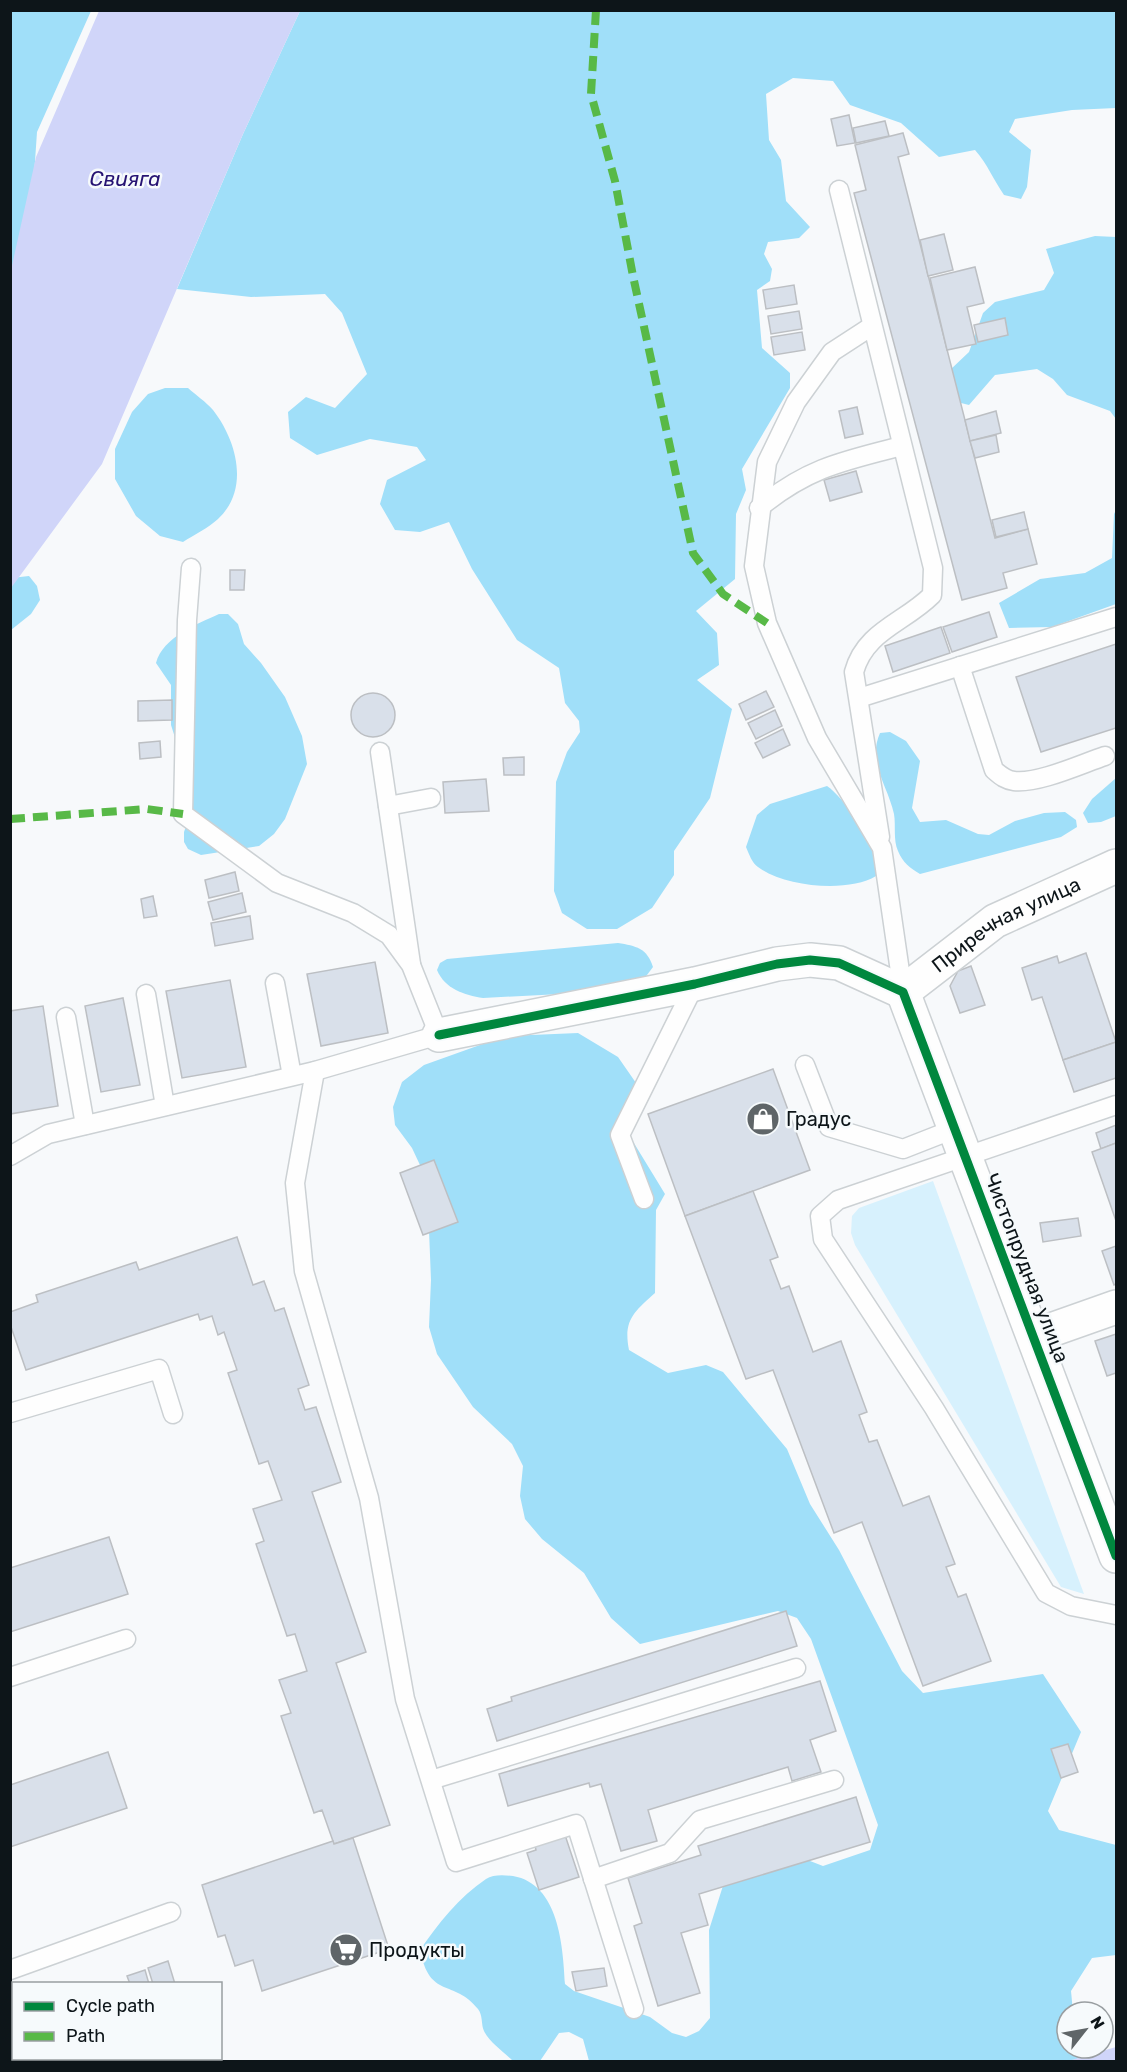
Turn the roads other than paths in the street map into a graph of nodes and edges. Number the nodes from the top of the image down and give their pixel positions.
1 (839, 190) dead end
2 (872, 326) junction
3 (902, 446) junction
4 (759, 508) junction
5 (191, 568) dead end
6 (1116, 617) edge
7 (960, 666) junction
8 (859, 698) junction
9 (381, 752) dead end
10 (1105, 756) dead end
11 (431, 798) dead end
12 (388, 806) junction
13 (882, 848) junction
14 (1116, 866) edge
15 (411, 965) junction
16 (275, 983) dead end
17 (695, 984) junction
18 (903, 993) junction
19 (146, 994) dead end
20 (66, 1017) dead end
21 (439, 1035) junction
22 (805, 1065) dead end
23 (315, 1071) junction
24 (292, 1076) junction
25 (1116, 1105) edge
26 (165, 1106) junction
27 (85, 1125) junction
28 (960, 1143) junction
29 (10, 1156) edge
30 (644, 1199) dead end
31 (1116, 1307) edge
32 (1034, 1336) junction
33 (10, 1413) edge
34 (173, 1414) dead end
35 (1116, 1556) edge
36 (1116, 1615) edge
37 (126, 1639) dead end
38 (796, 1668) dead end
39 (10, 1677) edge
40 (431, 1780) junction
41 (834, 1780) dead end
42 (593, 1879) junction
43 (171, 1912) dead end
44 (10, 1970) edge
45 (634, 2009) dead end

1 - 2 lane
2 - 3 lane
2 - 4 lane
3 - 4 lane
3 - 8 lane
4 - 13 lane
5 - 15 lane
6 - 7 lane
7 - 8 lane
7 - 10 lane
8 - 13 lane
9 - 12 lane
11 - 12 lane
12 - 15 lane
13 - 18 lane
14 - 18 street, Приречная улица
15 - 21 lane
16 - 24 lane
17 - 18 street
17 - 21 street
17 - 30 lane
18 - 28 street, Чистопрудная улица
19 - 26 lane
20 - 27 lane
21 - 23 lane
22 - 28 lane
23 - 24 lane
23 - 40 lane
24 - 26 lane
25 - 28 lane
26 - 27 lane
27 - 29 lane
28 - 32 street, Чистопрудная улица
28 - 36 lane
31 - 32 street
32 - 35 street, Чистопрудная улица
33 - 34 lane
37 - 39 lane
38 - 40 lane
40 - 42 lane
41 - 42 lane
42 - 45 lane
43 - 44 lane

